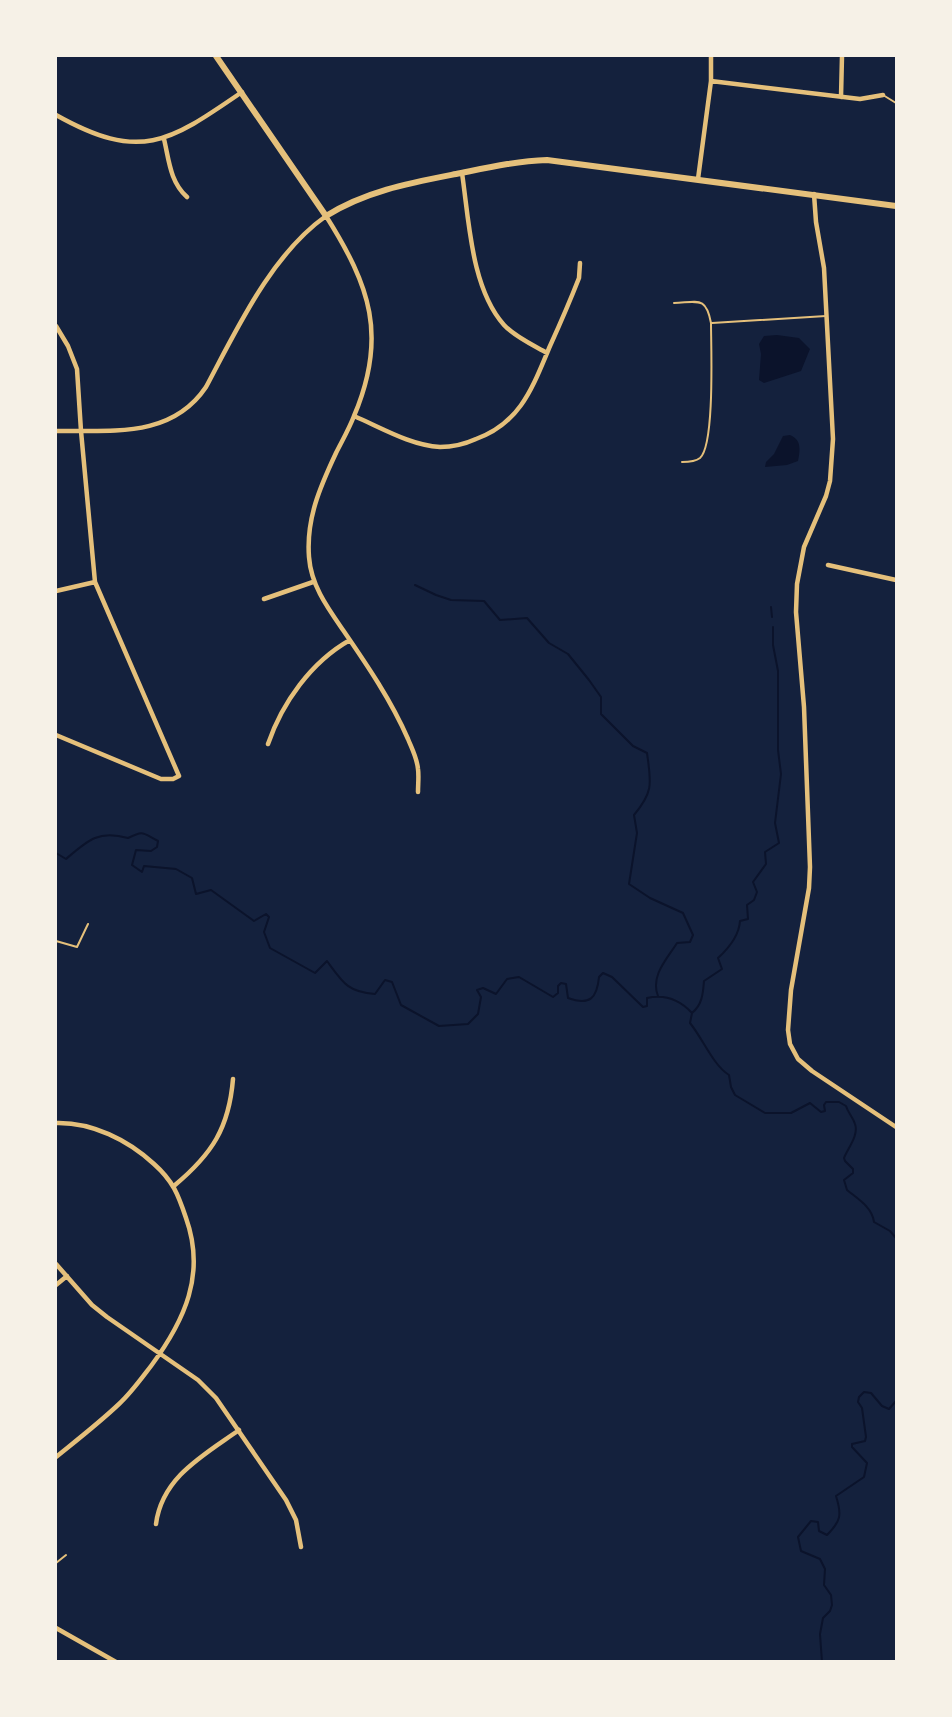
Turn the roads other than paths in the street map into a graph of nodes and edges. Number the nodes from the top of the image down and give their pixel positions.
1 (216, 56) edge
2 (711, 56) edge
3 (842, 56) edge
4 (711, 81) junction
5 (242, 92) junction
6 (883, 95) joint
7 (841, 97) junction
8 (897, 103) edge
9 (56, 115) edge
10 (164, 139) junction
11 (462, 173) junction
12 (698, 179) junction
13 (814, 194) junction
14 (187, 197) dead end
15 (897, 206) edge
16 (326, 216) junction
17 (580, 263) dead end
18 (675, 303) dead end
19 (826, 316) junction
20 (711, 323) junction
21 (56, 326) edge
22 (547, 353) junction
23 (354, 416) junction
24 (56, 431) edge
25 (81, 431) junction
26 (682, 462) dead end
27 (828, 565) dead end
28 (897, 580) edge
29 (95, 582) junction
30 (313, 582) junction
31 (56, 591) edge
32 (264, 599) dead end
33 (350, 640) junction
34 (56, 735) edge
35 (268, 744) dead end
36 (418, 792) dead end
37 (88, 924) dead end
38 (56, 941) edge
39 (233, 1079) dead end
40 (56, 1123) edge
41 (897, 1127) edge
42 (175, 1185) junction
43 (56, 1264) edge
44 (67, 1276) junction
45 (56, 1285) edge
46 (161, 1353) junction
47 (239, 1430) junction
48 (56, 1457) edge
49 (156, 1524) dead end
50 (301, 1547) dead end
51 (66, 1555) dead end
52 (56, 1563) edge
53 (56, 1628) edge
54 (116, 1662) edge

1 - 5 street
2 - 4 street
3 - 7 street
4 - 7 street
4 - 12 street
5 - 10 street
5 - 16 street
6 - 7 street
6 - 8 lane
9 - 10 street
10 - 14 street
11 - 12 street
11 - 16 street
11 - 22 street
12 - 13 street
13 - 15 street
13 - 19 street
16 - 23 street
16 - 25 street
17 - 22 street
18 - 20 lane
19 - 20 lane
19 - 41 street
20 - 26 lane
21 - 25 street
22 - 23 street
23 - 30 street
24 - 25 street
25 - 29 street
27 - 28 street
29 - 31 street
29 - 34 street
30 - 32 street
30 - 33 street
33 - 35 street
33 - 36 street
37 - 38 lane
39 - 42 street
40 - 42 street
42 - 46 street
43 - 44 street
44 - 45 street
44 - 46 street
46 - 47 street
46 - 48 street
47 - 49 street
47 - 50 street
51 - 52 lane
53 - 54 street

